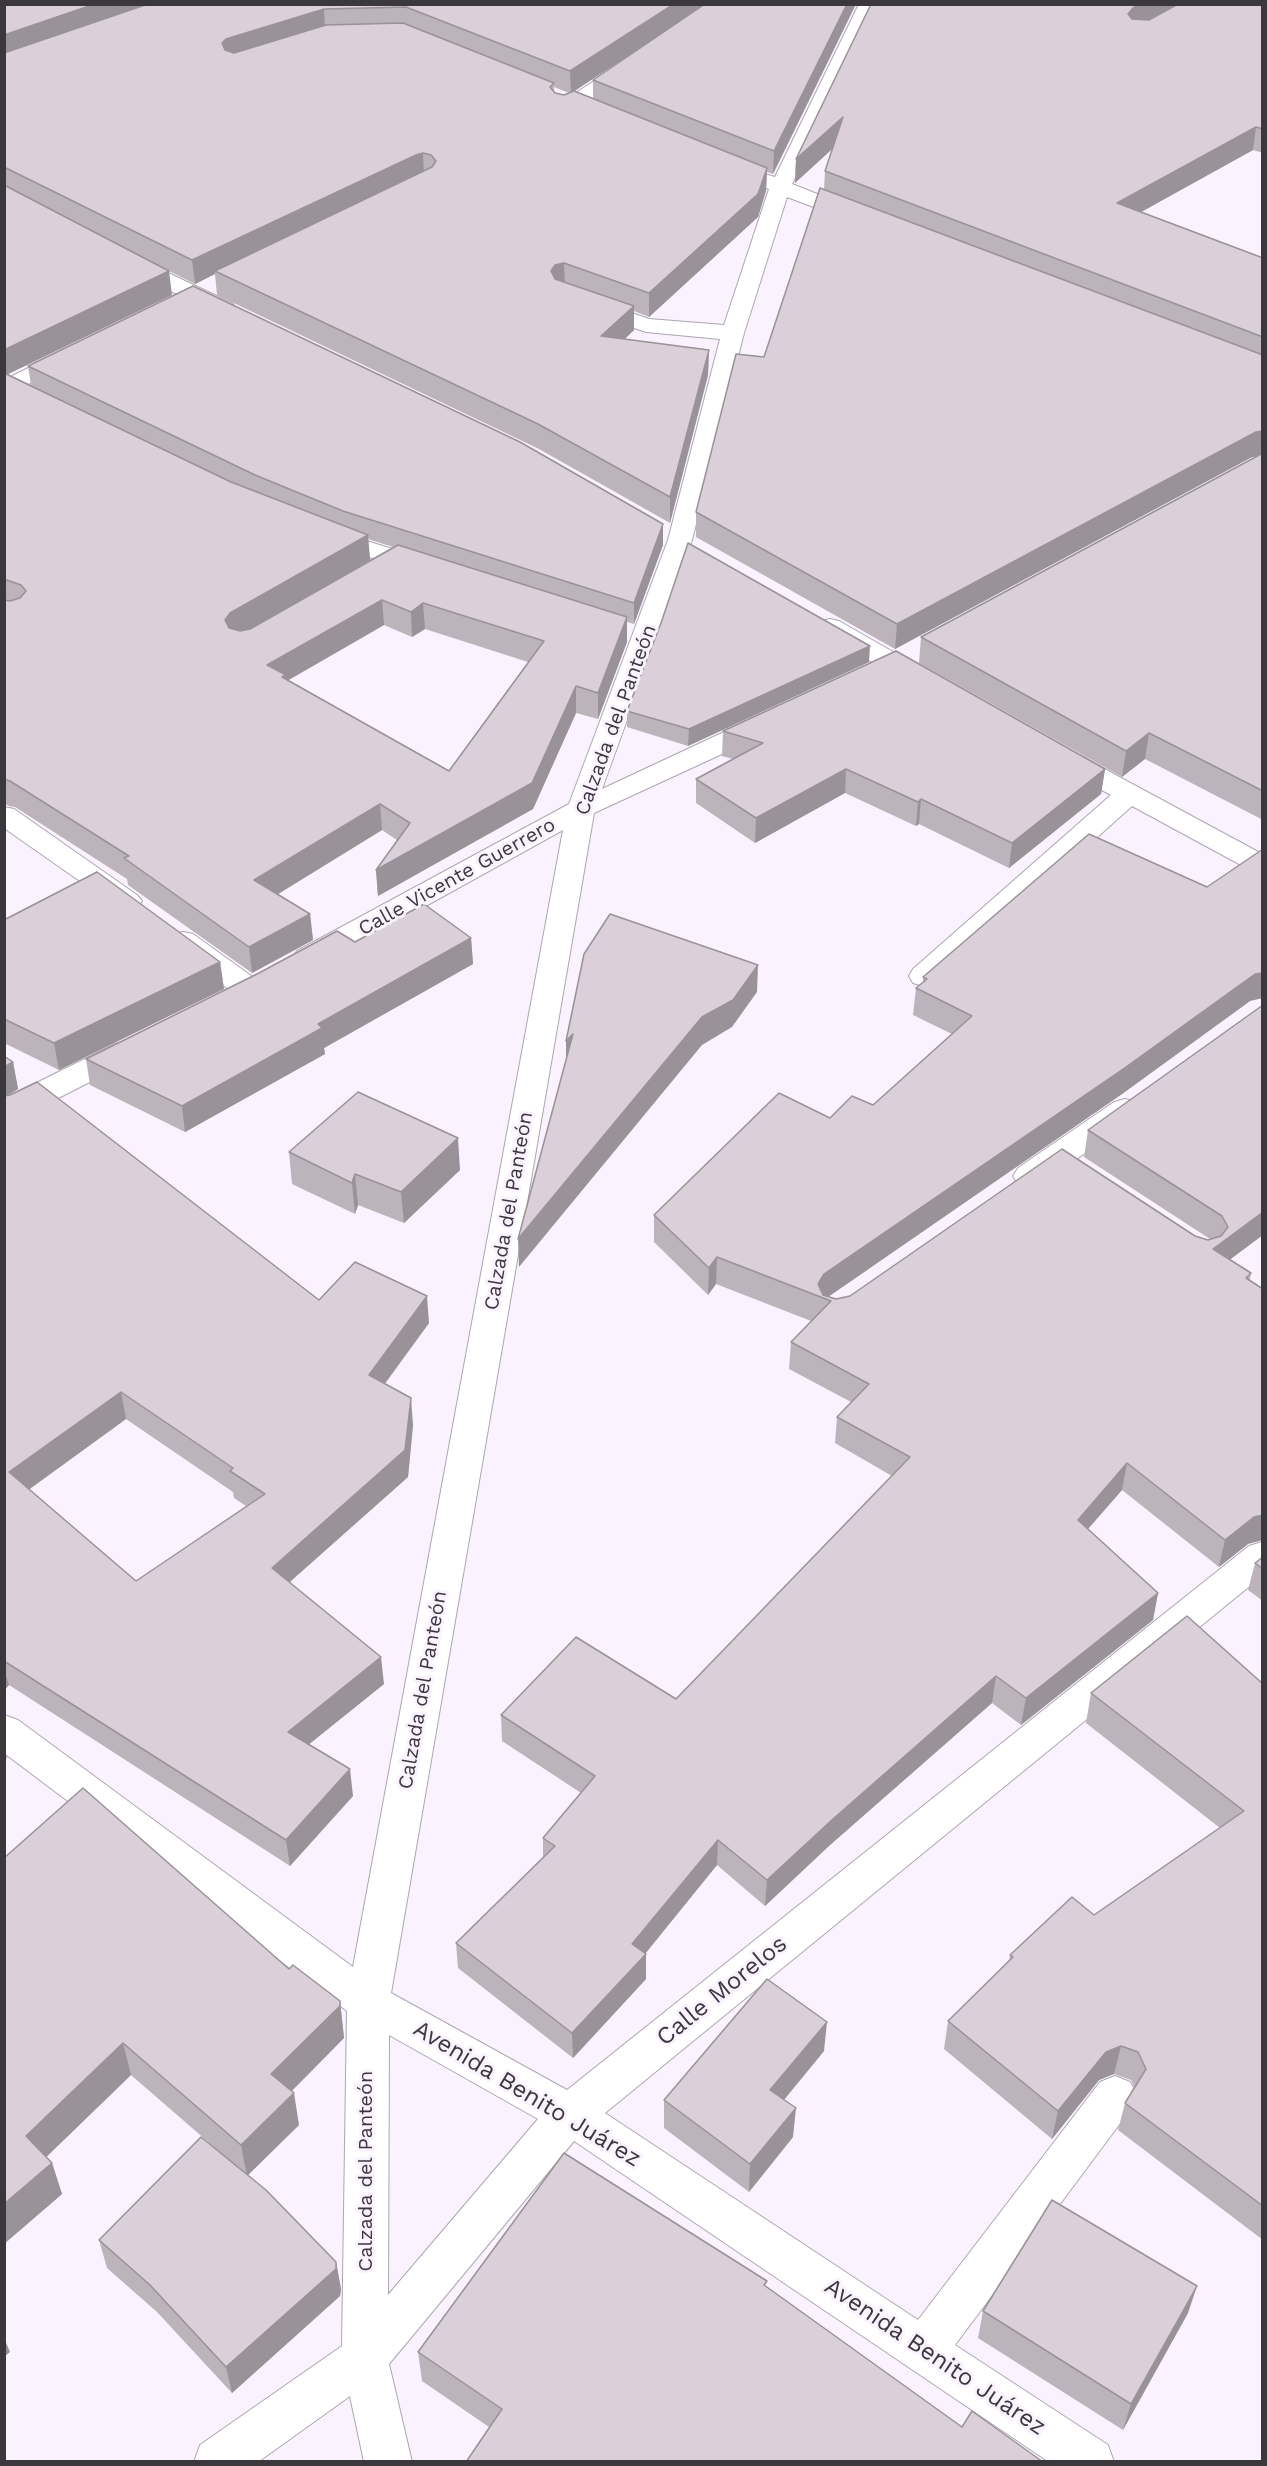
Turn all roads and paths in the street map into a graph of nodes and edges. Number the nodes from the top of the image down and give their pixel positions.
1 (869, 4) edge
2 (648, 54) edge
3 (594, 112) edge
4 (747, 174) edge
5 (780, 187) junction
6 (879, 225) edge
7 (109, 250) edge
8 (574, 300) edge
9 (245, 319) edge
10 (733, 333) junction
11 (90, 344) edge
12 (15, 382) edge
13 (302, 526) edge
14 (398, 558) junction
15 (443, 573) edge
16 (367, 576) edge
17 (812, 617) edge
18 (925, 646) edge
19 (894, 663) junction
20 (861, 678) edge
21 (945, 692) edge
22 (786, 714) edge
23 (1046, 749) edge
24 (1128, 795) junction
25 (581, 809) junction
26 (4, 815) edge
27 (1263, 865) edge
28 (103, 883) junction
29 (73, 899) edge
30 (924, 976) edge
31 (154, 1038) edge
32 (1152, 1091) edge
33 (4, 1112) edge
34 (1057, 1157) junction
35 (1086, 1176) edge
36 (1009, 1191) edge
37 (1263, 1556) edge
38 (4, 1731) edge
39 (368, 2002) junction
40 (1115, 2096) dead end
41 (570, 2114) junction
42 (923, 2350) junction
43 (364, 2358) junction
44 (217, 2462) edge
45 (388, 2462) edge
46 (1091, 2462) edge

1 - 5 street, Calzada del Panteón
2 - 3 street
4 - 5 street
5 - 6 street
5 - 10 street, Calzada del Panteón
7 - 9 street
8 - 10 street
10 - 25 street, Calzada del Panteón
11 - 12 street
13 - 14 street
14 - 15 street
14 - 16 street
17 - 19 street
18 - 19 street
19 - 20 street
19 - 21 street
22 - 25 street, Calle Vicente Guerrero
23 - 24 street
24 - 27 street
24 - 30 street
25 - 28 street, Calle Vicente Guerrero
25 - 39 street, Calzada del Panteón
26 - 28 street
28 - 29 street
31 - 33 street
32 - 34 street
34 - 35 street
34 - 36 street
37 - 41 street, Calle Morelos
38 - 39 street, Avenida Benito Juárez
39 - 41 street, Avenida Benito Juárez
39 - 43 street, Calzada del Panteón
40 - 42 street
41 - 42 street, Avenida Benito Juárez
41 - 43 street, Calle Morelos
42 - 46 street, Avenida Benito Juárez
43 - 44 street, Calle Morelos
43 - 45 street, Calzada del Panteón

